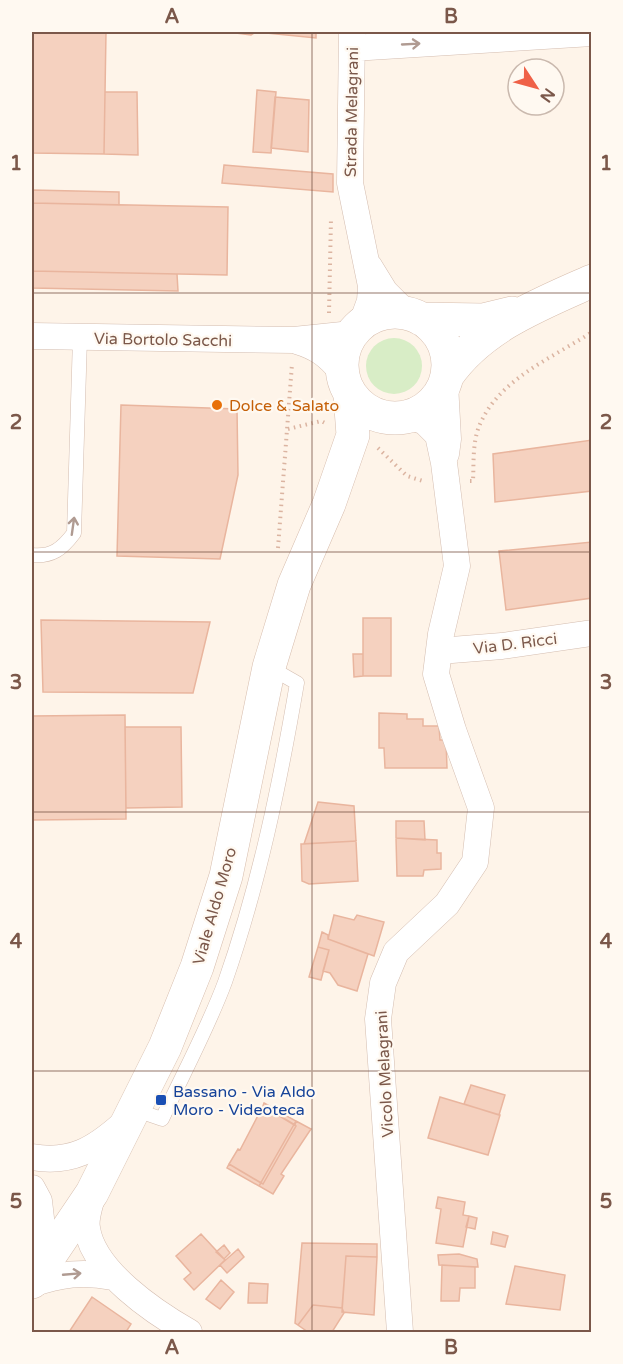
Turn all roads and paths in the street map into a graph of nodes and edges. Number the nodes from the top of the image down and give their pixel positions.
1 (591, 33) edge
2 (352, 40) edge
3 (367, 262) junction
4 (591, 281) edge
5 (531, 308) junction
6 (413, 316) junction
7 (357, 329) junction
8 (591, 332) edge
9 (32, 336) edge
10 (80, 338) junction
11 (294, 340) junction
12 (446, 380) junction
13 (346, 383) junction
14 (402, 417) junction
15 (445, 472) junction
16 (330, 504) junction
17 (32, 555) edge
18 (278, 557) dead end
19 (591, 633) edge
20 (439, 651) junction
21 (131, 1114) junction
22 (32, 1157) edge
23 (32, 1188) edge
24 (92, 1193) junction
25 (36, 1276) edge
26 (113, 1277) junction
27 (189, 1332) edge
28 (400, 1332) edge

2 -> 1 street
2 - 3 street, Strada Melagrani
3 - 6 street, Strada Melagrani
3 - 7 street, Strada Melagrani
4 - 5 main road, Viale Aldo Moro
5 - 6 main road, Viale Aldo Moro
5 - 12 main road, Viale Aldo Moro
6 - 7 main road, Viale Aldo Moro
6 - 12 main road
7 - 11 street, Via Bortolo Sacchi
7 - 13 main road, Viale Aldo Moro
8 - 15 path
9 - 10 street, Via Bortolo Sacchi
10 - 11 street, Via Bortolo Sacchi
17 -> 10 lane
11 - 13 street, Via Bortolo Sacchi
11 - 18 path
12 - 14 main road, Viale Aldo Moro
12 - 15 street, Vicolo Melagrani
13 - 14 main road
13 - 16 main road, Viale Aldo Moro
14 - 15 street, Vicolo Melagrani
14 - 16 main road, Viale Aldo Moro
15 - 20 street, Vicolo Melagrani
16 - 21 main road, Viale Aldo Moro
19 - 20 street, Via D. Ricci
20 - 28 street, Vicolo Melagrani
21 - 22 street
21 - 24 main road, Viale Aldo Moro
23 - 25 street
24 - 25 main road, Viale Aldo Moro
24 - 26 street
25 -> 26 street
26 - 27 street

